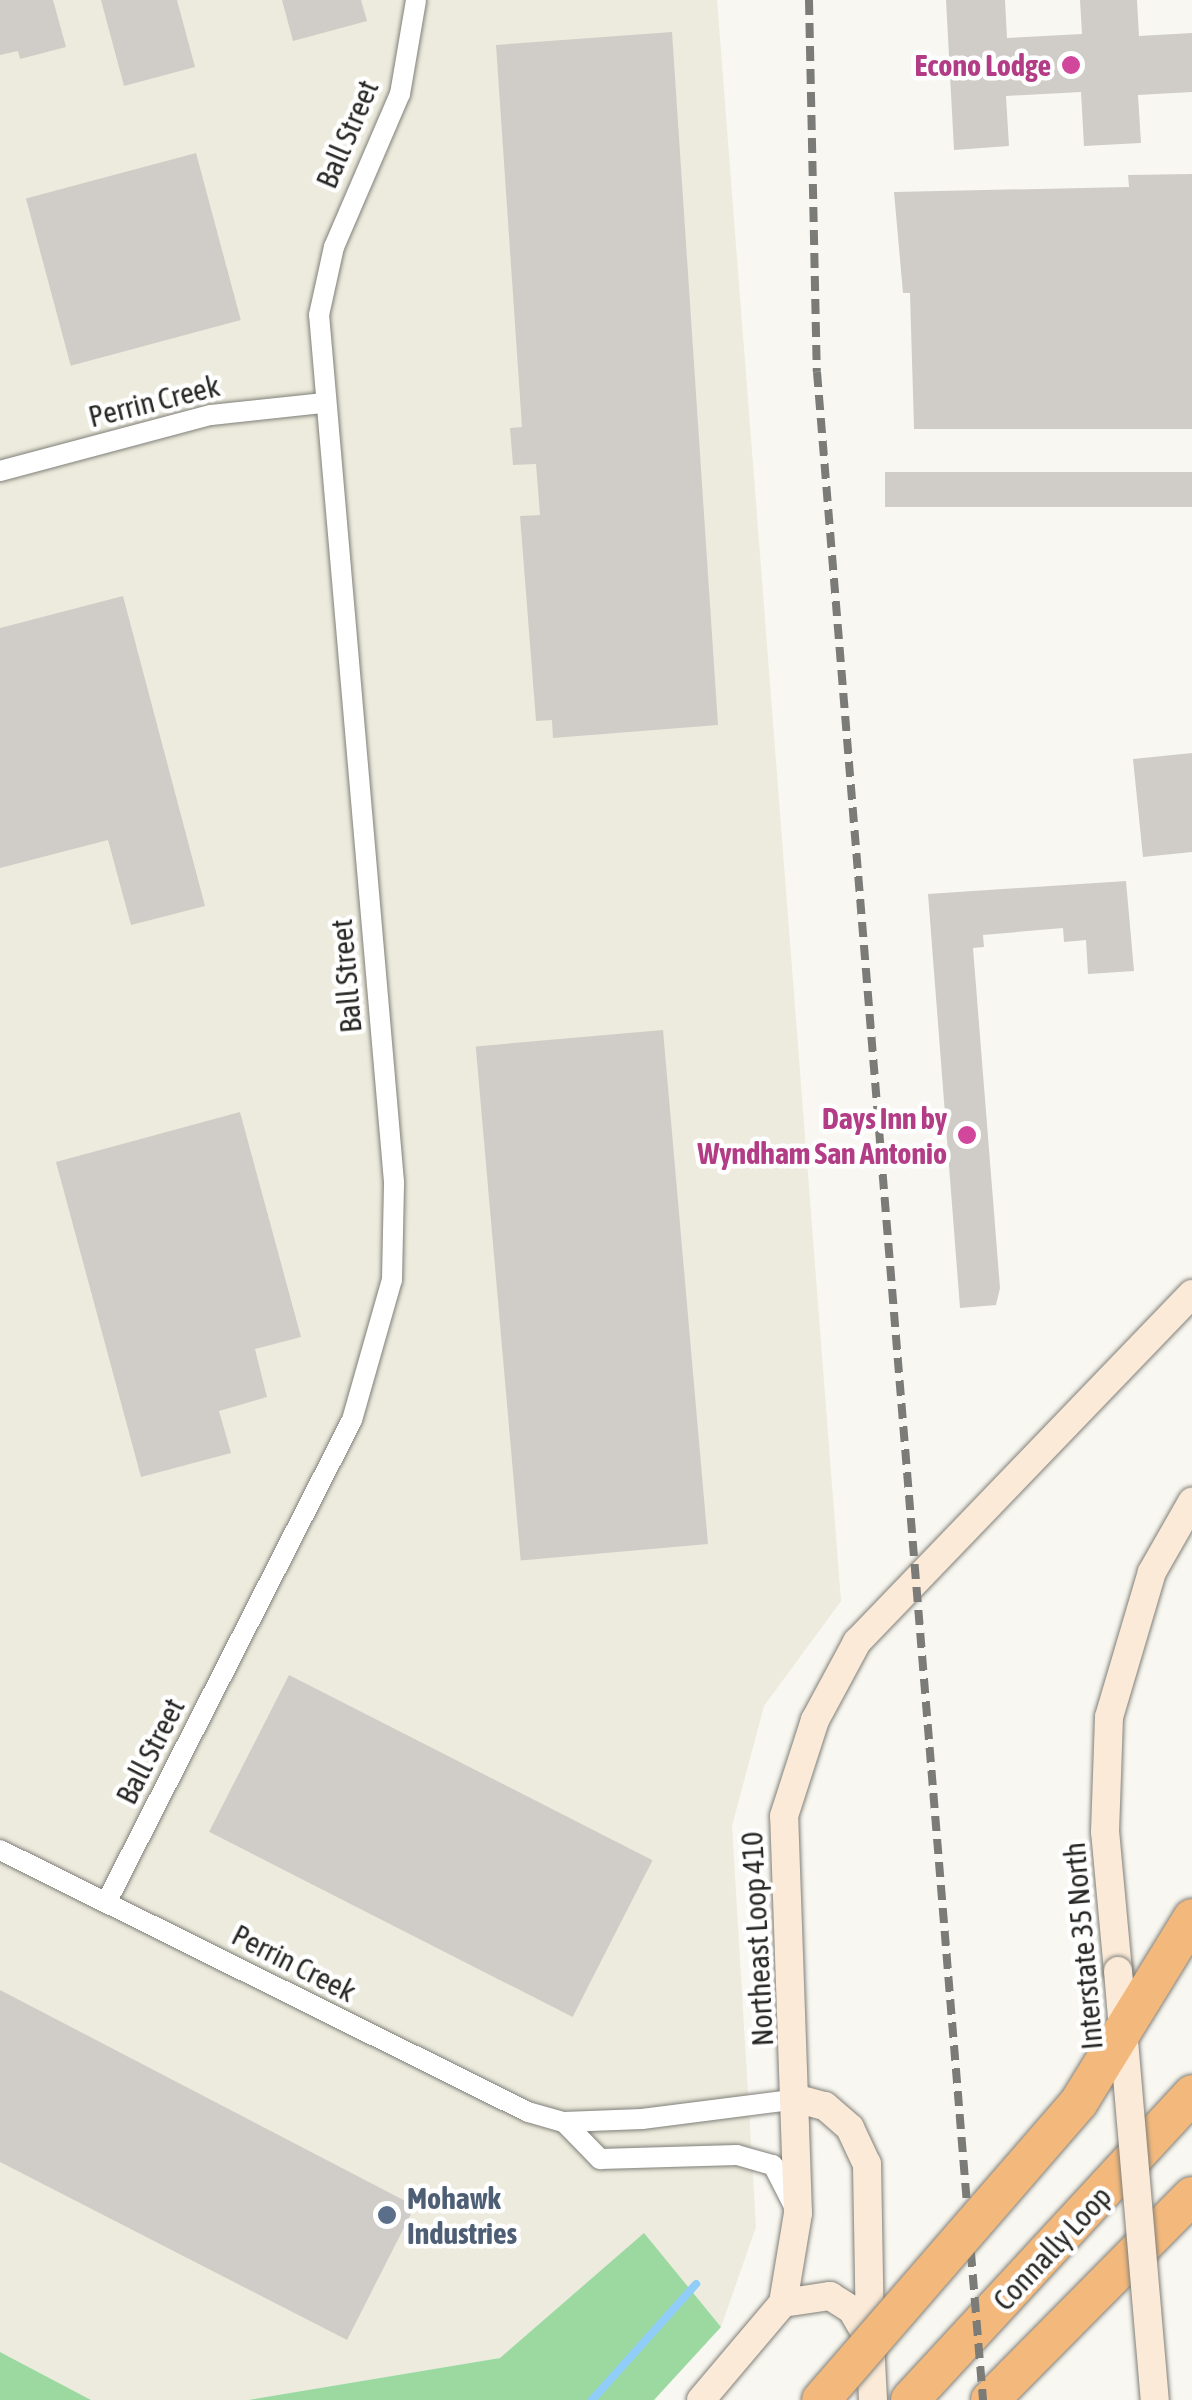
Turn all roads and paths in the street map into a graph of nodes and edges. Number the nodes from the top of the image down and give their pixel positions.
1 (416, 0) edge
2 (324, 403) junction
3 (0, 471) edge
4 (1192, 1294) edge
5 (1192, 1502) edge
6 (0, 1850) edge
7 (107, 1901) junction
8 (1192, 1918) edge
9 (1192, 2094) edge
10 (798, 2099) junction
11 (564, 2122) junction
12 (1192, 2196) edge
13 (798, 2213) junction
14 (1075, 2226) junction
15 (783, 2303) junction
16 (870, 2341) junction
17 (880, 2392) edge
18 (701, 2400) edge
19 (821, 2400) edge
20 (910, 2400) edge
21 (990, 2400) edge
22 (1155, 2400) edge

1 - 2 street, Ball Street
2 - 3 street, Perrin Creek
2 - 7 street, Ball Street
4 - 10 main road, Northeast Loop 410
5 - 22 main road, Interstate 35 North, bridge
6 - 7 street, Perrin Creek
7 - 11 street, Perrin Creek
8 - 19 highway, bridge
9 - 14 highway, Connally Loop
10 - 11 street, Perrin Creek
10 - 13 main road, Northeast Loop 410
10 - 16 main road
11 - 13 street, Perrin Creek
12 - 21 highway
13 - 15 main road, Northeast Loop 410
14 - 17 highway
14 - 20 highway, Connally Loop
15 - 16 main road
15 - 18 main road
16 - 17 main road

